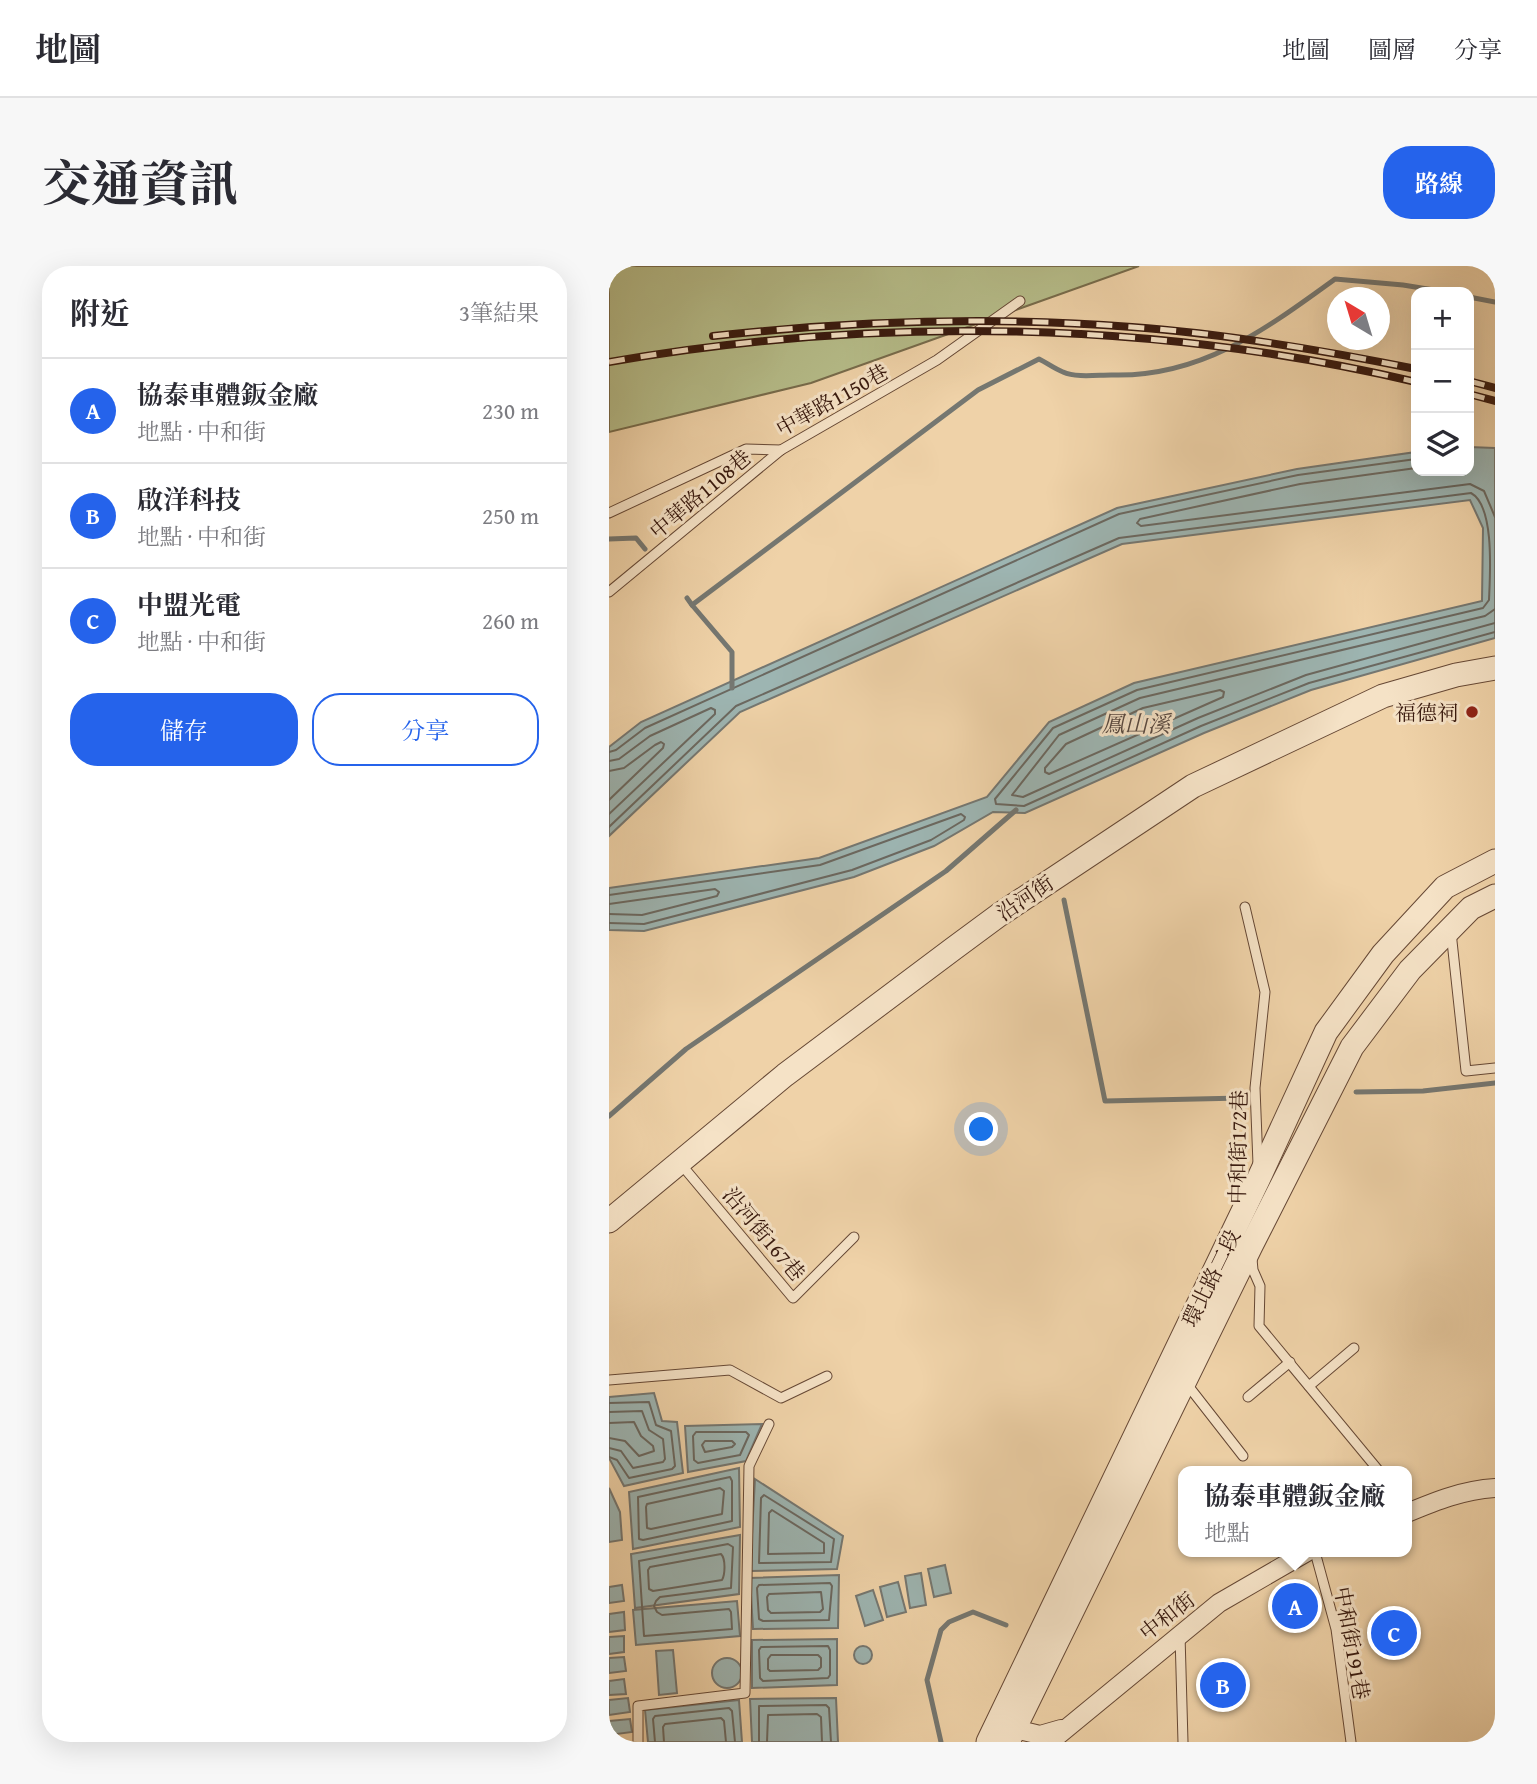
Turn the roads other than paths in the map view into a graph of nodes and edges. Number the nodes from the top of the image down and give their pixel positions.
1 (1020, 301) dead end
2 (781, 450) junction
3 (609, 513) edge
4 (609, 592) edge
5 (1495, 668) edge
6 (1495, 861) edge
7 (1495, 896) edge
8 (1245, 907) dead end
9 (1450, 929) junction
10 (1495, 1068) edge
11 (679, 1162) junction
12 (1258, 1180) junction
13 (1255, 1207) dead end
14 (1254, 1220) dead end
15 (609, 1221) edge
16 (854, 1237) dead end
17 (1251, 1246) junction
18 (1354, 1348) dead end
19 (1290, 1362) junction
20 (827, 1376) dead end
21 (609, 1380) edge
22 (1185, 1382) junction
23 (1309, 1385) junction
24 (1248, 1397) dead end
25 (769, 1424) dead end
26 (1243, 1456) dead end
27 (1375, 1466) edge
28 (1495, 1488) edge
29 (1412, 1508) edge
30 (1298, 1557) edge
31 (1316, 1557) edge
32 (1179, 1633) junction
33 (999, 1738) edge
34 (1056, 1738) edge
35 (638, 1742) edge
36 (1183, 1742) edge
37 (1351, 1742) edge

1 - 2 lane, 中華路1150巷
2 - 3 lane, 中華路1150巷
2 - 4 lane, 中華路1108巷
5 - 11 street, 沿河街
6 - 12 street, 環北路二段
7 - 9 street, 環北路二段
8 - 12 lane, 中和街172巷
9 - 10 lane
9 - 17 street, 環北路二段
11 - 15 street, 沿河街
11 - 16 lane, 沿河街167巷
12 - 13 lane, 中和街172巷
12 - 33 street, 環北路二段
14 - 17 lane, 中和街172巷
17 - 19 lane, 中和街172巷
17 - 22 street, 環北路二段
18 - 23 lane
19 - 23 lane, 中和街172巷
19 - 24 lane
20 - 21 lane
22 - 26 lane
22 - 33 street, 環北路二段
23 - 27 lane, 中和街172巷
25 - 35 lane
28 - 29 street
30 - 32 street, 中和街
31 - 37 lane, 中和街191巷
32 - 34 street, 中和街
32 - 36 lane
33 - 34 street, 中和街

